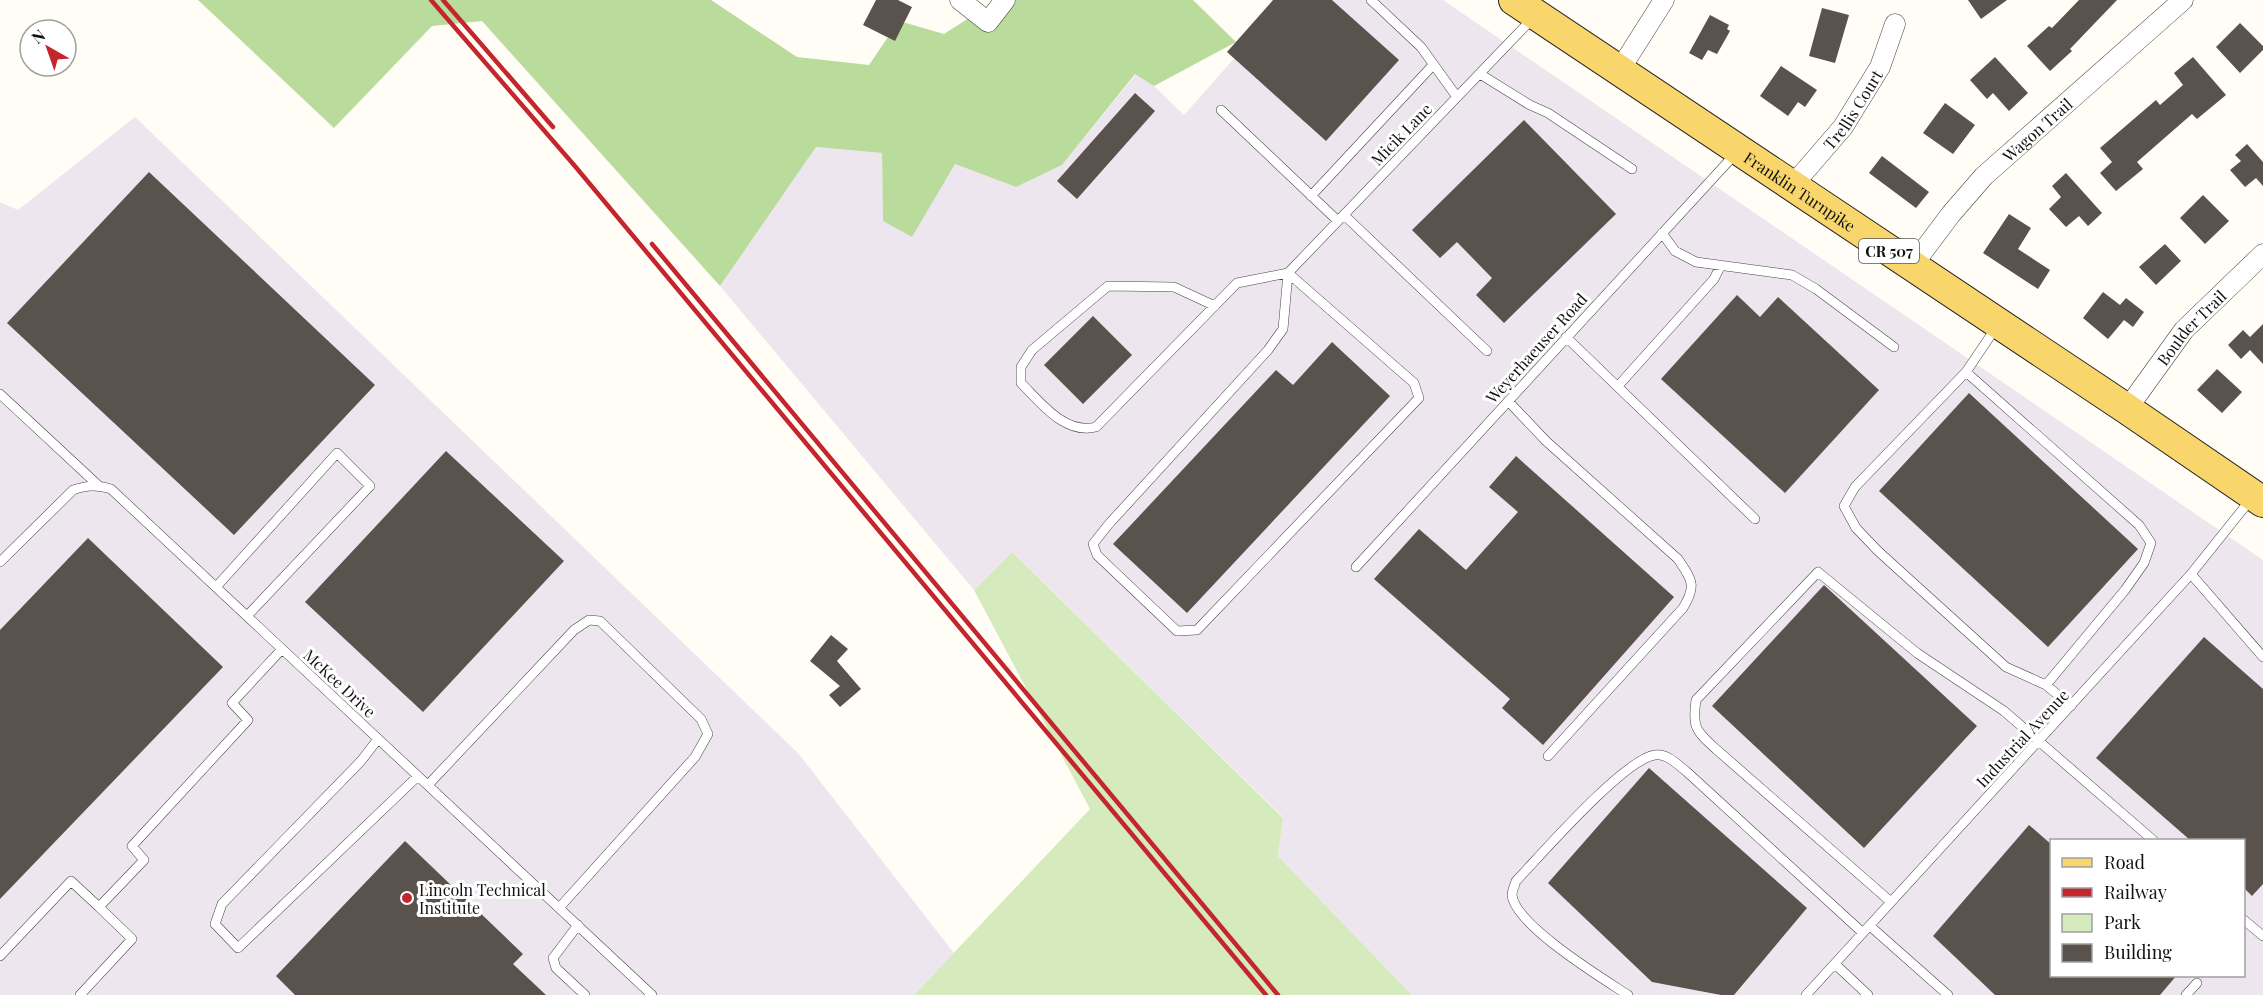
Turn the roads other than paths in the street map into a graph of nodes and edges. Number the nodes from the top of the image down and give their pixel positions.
1 (960, 0) edge
2 (1005, 0) edge
3 (1371, 0) edge
4 (1664, 0) edge
5 (2176, 2) edge
6 (1525, 8) edge
7 (1895, 24) dead end
8 (1434, 65) junction
9 (1619, 70) junction
10 (1480, 74) junction
11 (1457, 97) junction
12 (1221, 110) dead end
13 (1738, 150) junction
14 (1632, 169) dead end
15 (1792, 186) junction
16 (1311, 196) junction
17 (1341, 218) junction
18 (1662, 233) junction
19 (2263, 254) edge
20 (1912, 266) junction
21 (1720, 267) junction
22 (1288, 273) junction
23 (1215, 306) junction
24 (1999, 324) junction
25 (1566, 337) junction
26 (1894, 347) dead end
27 (1487, 351) dead end
28 (1966, 372) junction
29 (1617, 386) junction
30 (0, 394) edge
31 (1508, 401) junction
32 (2127, 409) junction
33 (99, 486) junction
34 (2258, 499) edge
35 (1755, 519) dead end
36 (0, 562) edge
37 (1356, 567) dead end
38 (2191, 574) junction
39 (216, 587) junction
40 (247, 616) junction
41 (282, 650) junction
42 (2263, 657) edge
43 (2046, 685) junction
44 (2071, 706) junction
45 (378, 739) junction
46 (2039, 741) junction
47 (1548, 756) dead end
48 (418, 776) junction
49 (428, 785) junction
50 (2152, 839) edge
51 (1891, 902) junction
52 (99, 907) junction
53 (560, 908) junction
54 (2245, 921) edge
55 (578, 925) junction
56 (1867, 929) junction
57 (2262, 934) edge
58 (0, 956) edge
59 (1835, 964) junction
60 (2197, 983) dead end
61 (80, 995) edge
62 (585, 995) edge
63 (652, 995) edge
64 (1628, 995) edge
65 (1806, 995) edge
66 (1868, 995) edge
67 (1948, 995) edge
68 (2187, 995) edge

1 - 2 street
3 - 8 lane
4 - 9 street
5 - 20 street, Wagon Trail
6 - 9 main road, Franklin Turnpike / CR 507
6 - 10 lane, Micik Lane
7 - 15 street, Trellis Court
8 - 11 lane
8 - 16 lane
9 - 13 main road, Franklin Turnpike / CR 507
10 - 11 lane, Micik Lane
10 - 14 lane
11 - 17 lane, Micik Lane
12 - 16 lane
13 - 15 main road, Franklin Turnpike / CR 507
13 - 18 lane, Weyerhaeuser Road
15 - 20 main road, Franklin Turnpike / CR 507
16 - 17 lane
17 - 22 lane, Micik Lane
17 - 27 lane
18 - 21 lane
18 - 25 lane, Weyerhaeuser Road
19 - 32 street, Boulder Trail
20 - 24 main road, Franklin Turnpike / CR 507
21 - 26 lane
21 - 29 lane
22 - 22 lane
22 - 23 lane
23 - 23 lane
24 - 28 lane
24 - 32 main road, Franklin Turnpike / CR 507
25 - 29 lane
25 - 31 lane, Weyerhaeuser Road
28 - 43 lane
28 - 43 lane
29 - 35 lane
30 - 33 lane, McKee Drive
31 - 37 lane, Weyerhaeuser Road
31 - 47 lane
32 - 34 main road, Franklin Turnpike / CR 507
33 - 36 lane
33 - 39 lane, McKee Drive
34 - 38 lane, Industrial Avenue
38 - 42 lane
38 - 44 lane, Industrial Avenue
39 - 40 lane, McKee Drive
39 - 40 lane
40 - 41 lane, McKee Drive
41 - 45 lane, McKee Drive
41 - 52 lane
43 - 44 lane
44 - 46 lane, Industrial Avenue
45 - 48 lane, McKee Drive
45 - 48 lane
46 - 50 lane
46 - 51 lane, Industrial Avenue
46 - 51 lane
48 - 49 lane, McKee Drive
49 - 53 lane, McKee Drive
49 - 53 lane
51 - 56 lane, Industrial Avenue
52 - 58 lane
52 - 61 lane
53 - 55 lane, McKee Drive
54 - 57 lane
55 - 62 lane
55 - 63 lane, McKee Drive
56 - 59 lane, Industrial Avenue
56 - 64 lane
56 - 67 lane
59 - 65 lane, Industrial Avenue
59 - 66 lane
60 - 68 lane

